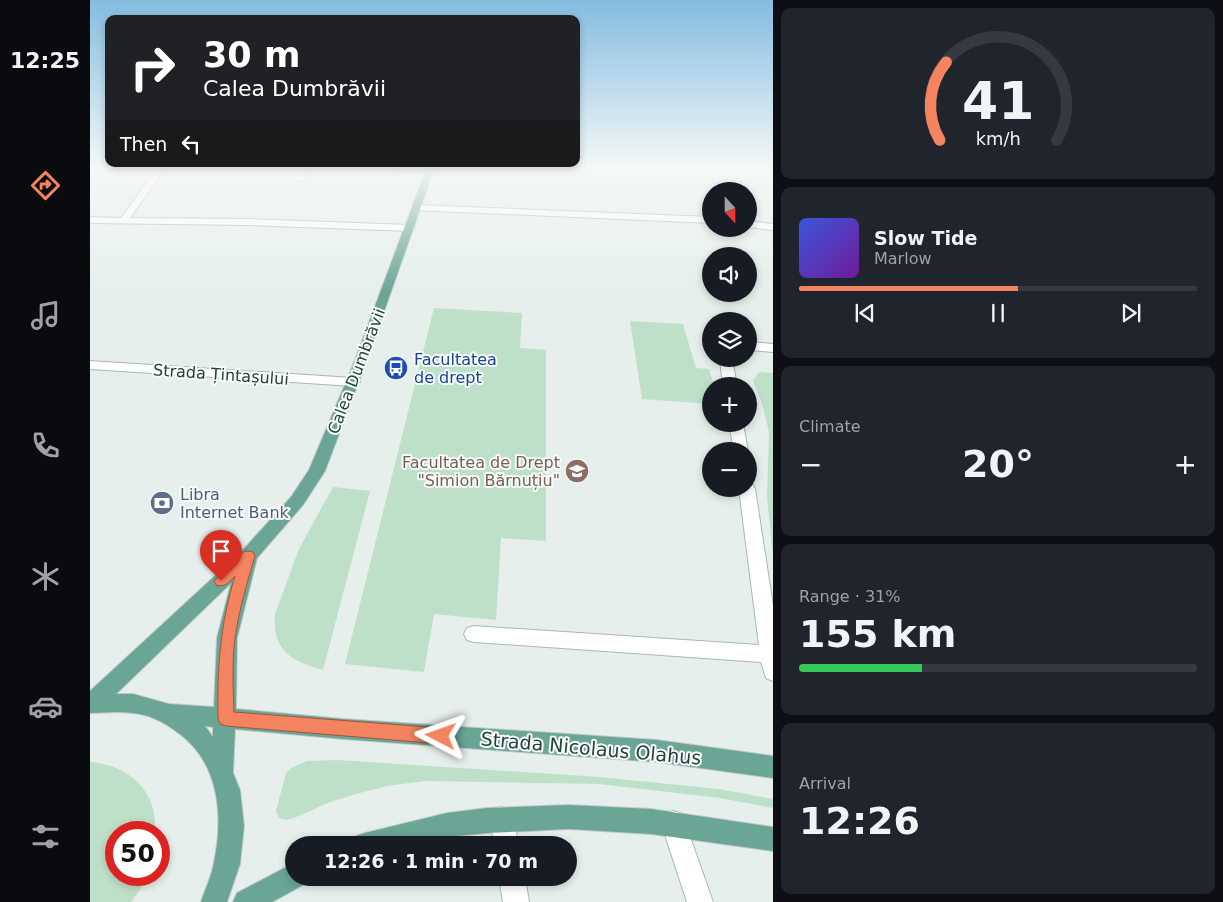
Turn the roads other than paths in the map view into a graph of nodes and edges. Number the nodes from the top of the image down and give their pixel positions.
1 (132, 209) edge
2 (417, 209) edge
3 (444, 209) edge
4 (90, 220) edge
5 (124, 220) junction
6 (702, 220) edge
7 (758, 225) edge
8 (773, 227) edge
9 (410, 228) junction
10 (757, 347) edge
11 (773, 348) edge
12 (90, 365) edge
13 (352, 382) junction
14 (748, 497) edge
15 (248, 556) junction
16 (474, 634) dead end
17 (771, 663) edge
18 (91, 702) edge
19 (170, 713) junction
20 (226, 718) junction
21 (773, 767) edge
22 (223, 770) junction
23 (501, 820) junction
24 (673, 823) junction
25 (401, 836) edge
26 (504, 836) edge
27 (773, 839) edge
28 (285, 881) edge
29 (513, 886) edge
30 (214, 902) edge
31 (246, 902) edge
32 (516, 902) edge
33 (700, 902) edge

1 - 5 street
2 - 9 main road, Calea Dumbrăvii
3 - 6 street
4 - 5 street
5 - 9 street
7 - 8 street
9 - 13 main road, Calea Dumbrăvii
10 - 11 street
12 - 13 street, Strada Țintașului
13 - 15 main road, Calea Dumbrăvii
14 - 17 street
15 - 18 main road, Calea Dumbrăvii
15 - 20 main road, Calea Dumbrăvii
16 - 17 street
18 - 19 main road
19 - 20 main road, Strada Nicolaus Olahus
19 - 22 main road
20 - 21 main road, Strada Nicolaus Olahus
20 - 22 main road, Calea Dumbrăvii
22 - 30 main road
23 - 24 main road
23 - 25 main road
23 - 26 street
24 - 27 main road
24 - 33 street
28 - 31 main road
29 - 32 street

